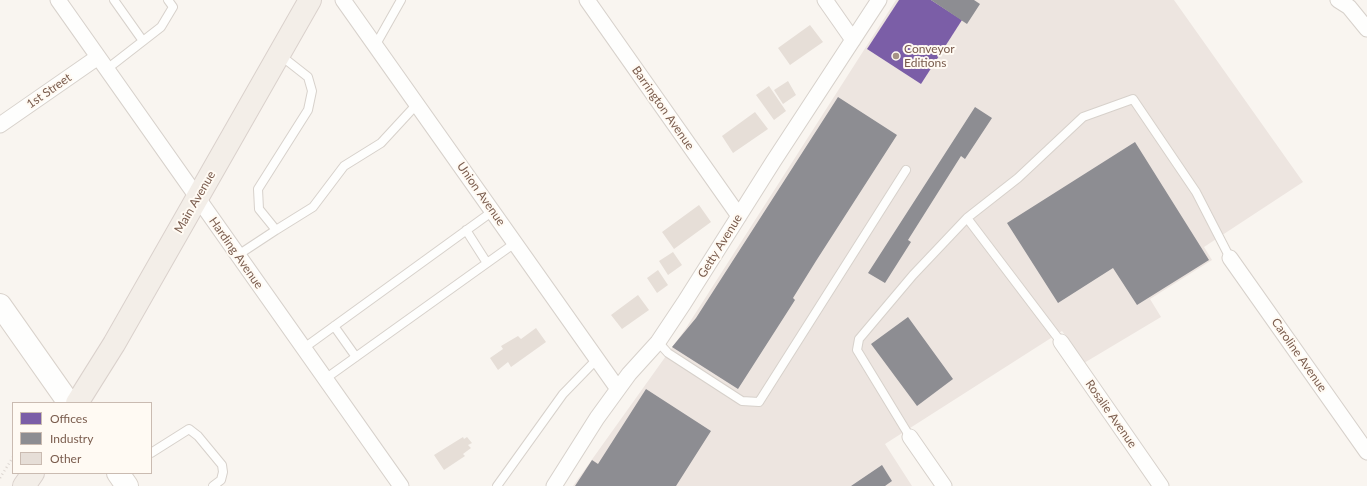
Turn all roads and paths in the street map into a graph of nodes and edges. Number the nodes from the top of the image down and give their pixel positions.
1 (58, 0) edge
2 (114, 0) edge
3 (168, 0) edge
4 (310, 0) edge
5 (343, 0) edge
6 (401, 0) edge
7 (587, 0) edge
8 (825, 0) edge
9 (880, 0) edge
10 (1338, 0) edge
11 (1367, 29) edge
12 (853, 40) junction
13 (143, 41) junction
14 (376, 46) junction
15 (279, 54) junction
16 (98, 57) junction
17 (107, 69) junction
18 (417, 104) junction
19 (0, 125) edge
20 (906, 170) dead end
21 (197, 198) junction
22 (492, 211) junction
23 (739, 216) junction
24 (967, 218) junction
25 (276, 230) junction
26 (466, 230) junction
27 (515, 243) junction
28 (238, 255) junction
29 (1230, 258) joint
30 (487, 262) junction
31 (0, 305) edge
32 (334, 326) junction
33 (658, 342) junction
34 (1061, 342) joint
35 (304, 348) junction
36 (356, 357) junction
37 (597, 359) junction
38 (325, 379) junction
39 (618, 389) junction
40 (67, 402) edge
41 (78, 402) edge
42 (910, 437) joint
43 (152, 452) edge
44 (1367, 452) edge
45 (12, 459) edge
46 (32, 474) edge
47 (0, 478) edge
48 (24, 486) edge
49 (213, 486) edge
50 (401, 486) edge
51 (496, 486) edge
52 (554, 486) edge
53 (944, 486) edge
54 (1161, 486) edge

1 - 16 street, Harding Avenue
2 - 13 lane
3 - 13 lane
4 - 15 main road, Main Avenue
5 - 14 street, Union Avenue
6 - 14 lane
7 - 23 street, Barrington Avenue
8 - 12 street
9 - 12 street, Getty Avenue
10 - 11 street
12 - 23 street, Getty Avenue
13 - 17 lane
14 - 18 street, Union Avenue
15 - 21 main road, Main Avenue
15 - 25 lane
16 - 17 street, Harding Avenue
16 - 19 street, 1st Street
17 - 21 street, Harding Avenue
18 - 22 street, Union Avenue
18 - 25 lane
20 - 33 lane
21 - 28 street, Harding Avenue
21 - 41 main road, Main Avenue
22 - 26 lane
22 - 27 street, Union Avenue
23 - 33 street, Getty Avenue
24 - 29 lane
24 - 34 lane
24 - 42 lane
25 - 28 lane
26 - 30 lane
26 - 32 lane
27 - 30 lane
27 - 37 street, Union Avenue
28 - 35 street, Harding Avenue
29 - 44 street, Caroline Avenue
30 - 36 lane
31 - 40 main road
32 - 35 lane
32 - 36 lane
33 - 39 street, Getty Avenue
34 - 54 street, Rosalie Avenue
35 - 38 street, Harding Avenue
36 - 38 lane
37 - 39 street, Union Avenue
37 - 51 lane
38 - 50 street, Harding Avenue
39 - 52 street, Getty Avenue
42 - 53 street
43 - 49 lane
45 - 47 path
46 - 48 main road

